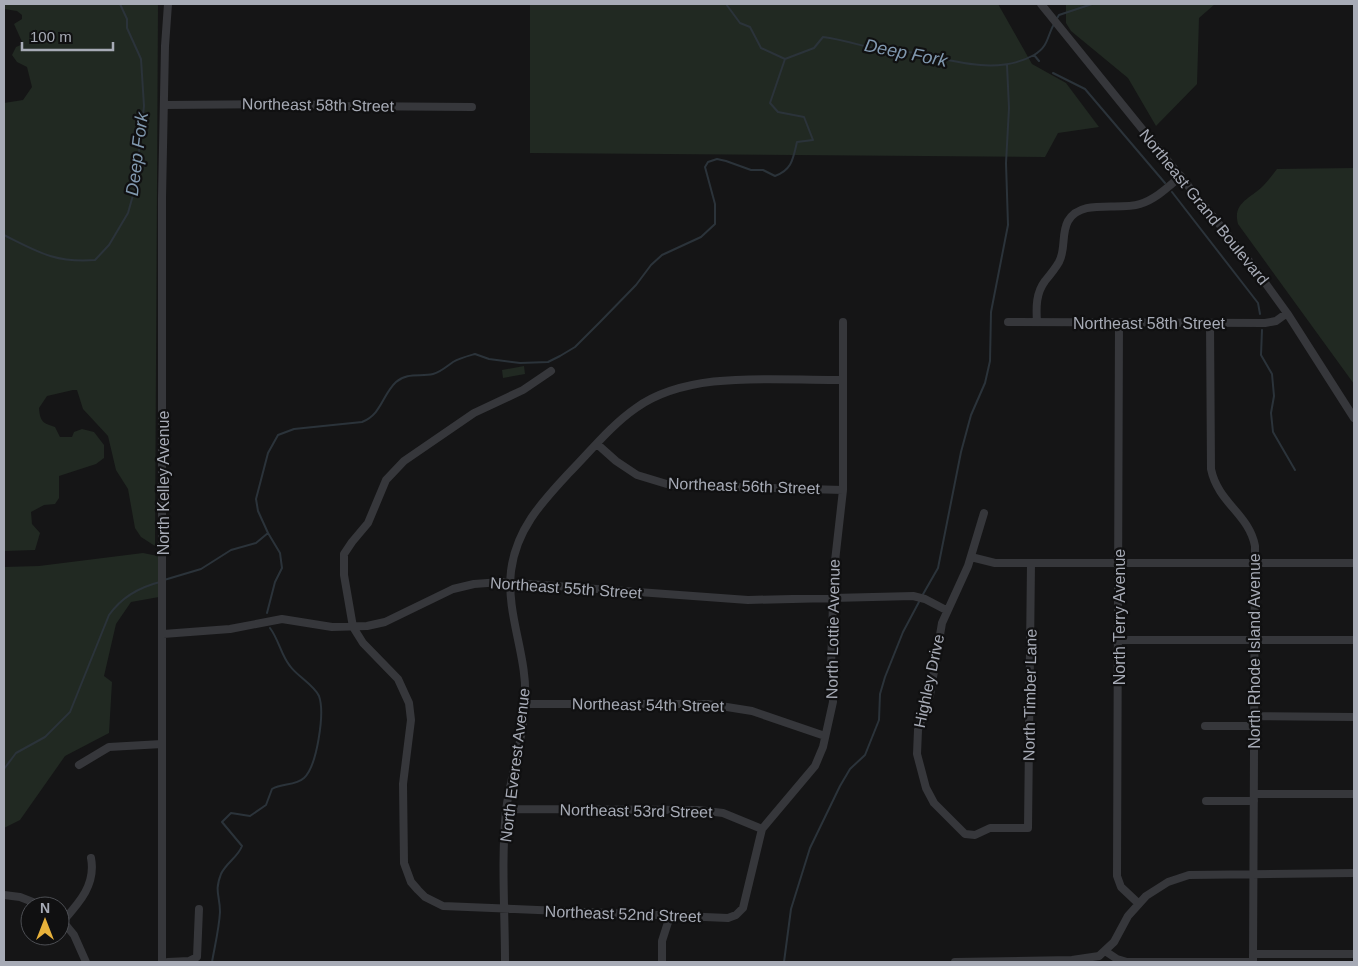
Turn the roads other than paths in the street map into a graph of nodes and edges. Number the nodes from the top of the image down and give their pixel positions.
1 (168, 4) edge
2 (1042, 5) edge
3 (164, 105) junction
4 (472, 107) dead end
5 (1181, 176) junction
6 (1287, 313) junction
7 (843, 322) dead end
8 (1008, 322) dead end
9 (1036, 322) junction
10 (1119, 322) junction
11 (1210, 323) junction
12 (550, 371) dead end
13 (843, 380) junction
14 (1354, 418) edge
15 (597, 444) junction
16 (843, 490) junction
17 (984, 513) dead end
18 (971, 557) junction
19 (1031, 563) junction
20 (1119, 563) junction
21 (1255, 563) junction
22 (1354, 563) edge
23 (511, 582) junction
24 (833, 598) junction
25 (946, 610) junction
26 (353, 627) junction
27 (163, 634) junction
28 (1119, 640) junction
29 (1255, 640) junction
30 (1354, 640) edge
31 (525, 704) junction
32 (1254, 716) junction
33 (1354, 717) edge
34 (1205, 726) dead end
35 (1254, 726) junction
36 (825, 736) junction
37 (162, 744) junction
38 (79, 765) dead end
39 (1354, 794) edge
40 (1254, 798) junction
41 (1206, 801) dead end
42 (507, 809) junction
43 (762, 829) junction
44 (971, 836) joint
45 (91, 858) dead end
46 (1254, 873) junction
47 (1354, 873) edge
48 (4, 895) edge
49 (20, 897) edge
50 (1138, 903) junction
51 (70, 909) edge
52 (199, 909) dead end
53 (504, 909) junction
54 (740, 912) joint
55 (670, 916) junction
56 (70, 930) edge
57 (1105, 951) junction
58 (1354, 954) edge
59 (1253, 959) edge
60 (86, 962) edge
61 (162, 962) edge
62 (168, 962) edge
63 (505, 962) edge
64 (662, 962) edge
65 (955, 962) edge

1 - 3 street, North Kelley Avenue
2 - 5 street, Northeast Grand Boulevard
3 - 4 street, Northeast 58th Street
3 - 27 street, North Kelley Avenue
5 - 6 street, Northeast Grand Boulevard
5 - 9 street
6 - 11 street, Northeast 58th Street
6 - 14 street, Northeast Grand Boulevard
7 - 13 street, North Lottie Avenue
8 - 9 street, Northeast 58th Street
9 - 10 street, Northeast 58th Street
10 - 11 street, Northeast 58th Street
10 - 20 street, North Terry Avenue
11 - 21 street, North Rhode Island Avenue
12 - 26 street
13 - 15 street, North Everest Avenue
13 - 16 street, North Lottie Avenue
15 - 16 street, Northeast 56th Street
15 - 23 street, North Everest Avenue
16 - 24 street, North Lottie Avenue
17 - 18 street, Highley Drive
18 - 19 street
18 - 25 street, Highley Drive
19 - 20 street
19 - 44 street, North Timber Lane
20 - 21 street
20 - 28 street, North Terry Avenue
21 - 22 street
21 - 29 street, North Rhode Island Avenue
23 - 24 street, Northeast 55th Street
23 - 26 street, Northeast 55th Street
23 - 31 street, North Everest Avenue
24 - 25 street, Northeast 55th Street
24 - 36 street, North Lottie Avenue
25 - 44 street, Highley Drive
26 - 27 street, Northeast 55th Street
26 - 53 street, Northeast 52nd Street
27 - 37 street, North Kelley Avenue
28 - 29 street
28 - 50 street, North Terry Avenue
29 - 30 street
29 - 32 street, North Rhode Island Avenue
31 - 36 street, Northeast 54th Street
31 - 42 street, North Everest Avenue
32 - 33 street
32 - 35 street, North Rhode Island Avenue
34 - 35 street
35 - 40 street, North Rhode Island Avenue
36 - 43 street, North Lottie Avenue
37 - 38 street
37 - 61 street, North Kelley Avenue
39 - 40 street
40 - 41 street
40 - 46 street, North Rhode Island Avenue
42 - 43 street, Northeast 53rd Street
42 - 53 street, North Everest Avenue
43 - 54 street, North Lottie Avenue
45 - 51 street
46 - 47 street
46 - 50 street
46 - 59 street, North Rhode Island Avenue
48 - 49 street
50 - 57 street
52 - 62 street
53 - 55 street, Northeast 52nd Street
53 - 63 street, North Everest Avenue
54 - 55 street, Northeast 52nd Street
55 - 64 street
56 - 60 street
57 - 59 street
57 - 65 street
58 - 59 street

